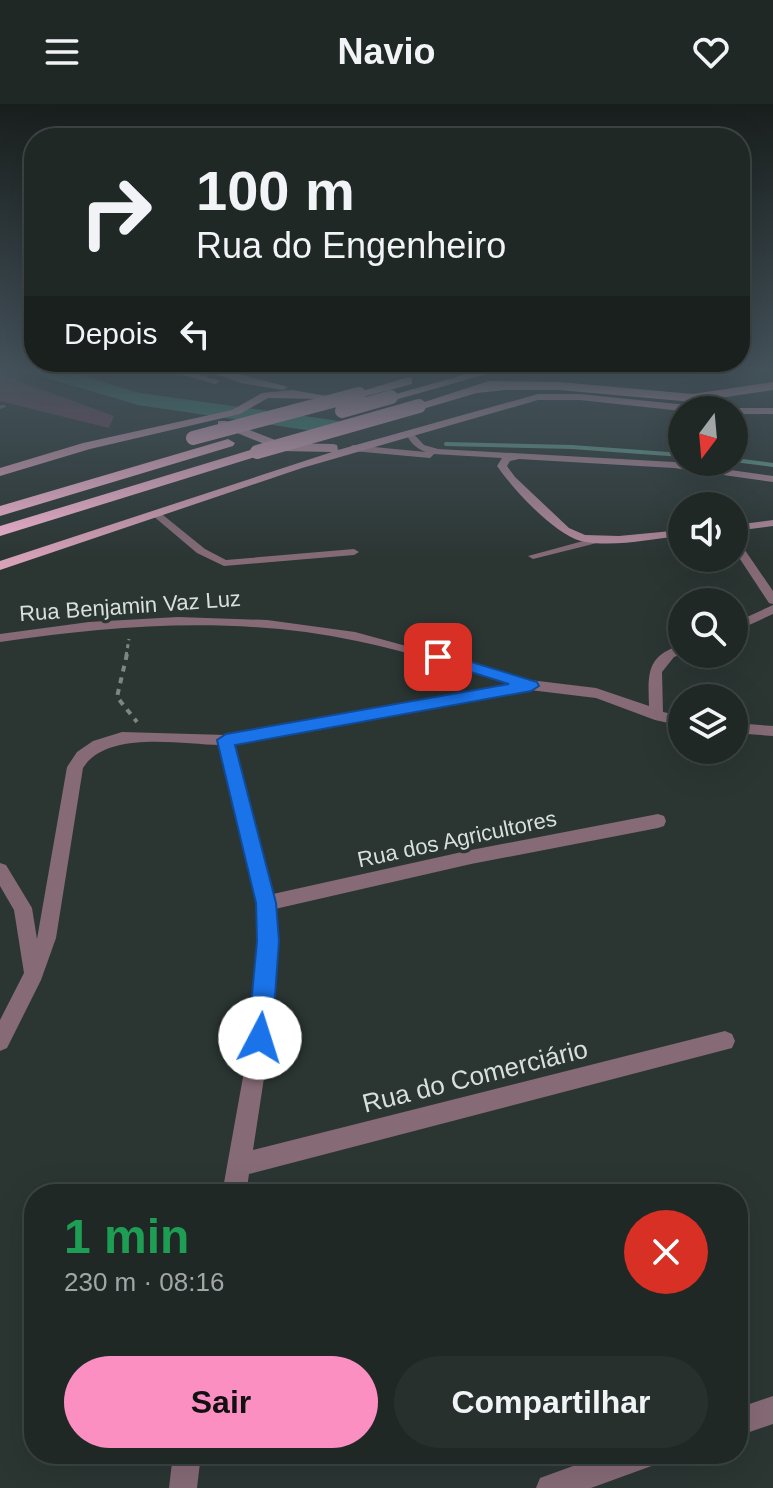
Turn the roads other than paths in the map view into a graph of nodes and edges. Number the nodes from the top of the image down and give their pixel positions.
1 (150, 432) edge
2 (217, 432) edge
3 (251, 432) edge
4 (268, 432) edge
5 (329, 432) edge
6 (416, 432) edge
7 (427, 432) edge
8 (407, 434) junction
9 (281, 447) junction
10 (299, 447) junction
11 (353, 448) junction
12 (420, 449) junction
13 (519, 457) junction
14 (298, 465) junction
15 (0, 472) edge
16 (511, 479) junction
17 (773, 479) edge
18 (0, 495) edge
19 (0, 511) edge
20 (155, 513) junction
21 (773, 523) edge
22 (748, 526) edge
23 (0, 531) edge
24 (668, 534) edge
25 (598, 540) junction
26 (354, 552) dead end
27 (533, 556) dead end
28 (748, 563) edge
29 (0, 566) edge
30 (773, 600) edge
31 (773, 609) edge
32 (748, 621) edge
33 (0, 638) edge
34 (668, 655) edge
35 (531, 686) junction
36 (656, 713) junction
37 (668, 717) edge
38 (748, 729) edge
39 (773, 731) edge
40 (226, 740) junction
41 (658, 821) dead end
42 (0, 870) edge
43 (266, 903) junction
44 (34, 974) junction
45 (0, 1041) edge
46 (725, 1041) dead end
47 (239, 1165) junction
48 (236, 1184) edge
49 (773, 1410) edge
50 (748, 1419) edge
51 (186, 1464) edge
52 (618, 1464) edge
53 (183, 1488) edge
54 (550, 1488) edge

1 - 15 main road
2 - 18 highway, bridge
3 - 9 main road
4 - 19 highway, bridge
5 - 23 highway, bridge
6 - 8 main road
7 - 12 main road
8 - 10 main road
8 - 11 main road
8 - 12 main road
9 - 10 main road
9 - 14 main road
10 - 11 main road
11 - 12 main road
11 - 14 main road
12 - 13 main road
12 - 16 main road
13 - 16 main road
13 - 17 main road
14 - 20 main road
16 - 25 main road
20 - 26 lane
20 - 29 main road
21 - 22 main road
24 - 25 main road
25 - 27 lane
28 - 30 street
31 - 32 street
33 - 35 street, Rua Benjamin Vaz Luz
34 - 36 street
35 - 36 street, Rua Benjamin Vaz Luz
35 - 40 street
36 - 37 street, Rua Benjamin Vaz Luz
38 - 39 street
40 - 43 street
40 - 44 street
41 - 43 street, Rua dos Agricultores
42 - 44 street
43 - 47 street
44 - 45 street
46 - 47 street, Rua do Comerciário
47 - 48 street
49 - 50 street
51 - 53 street
52 - 54 street

